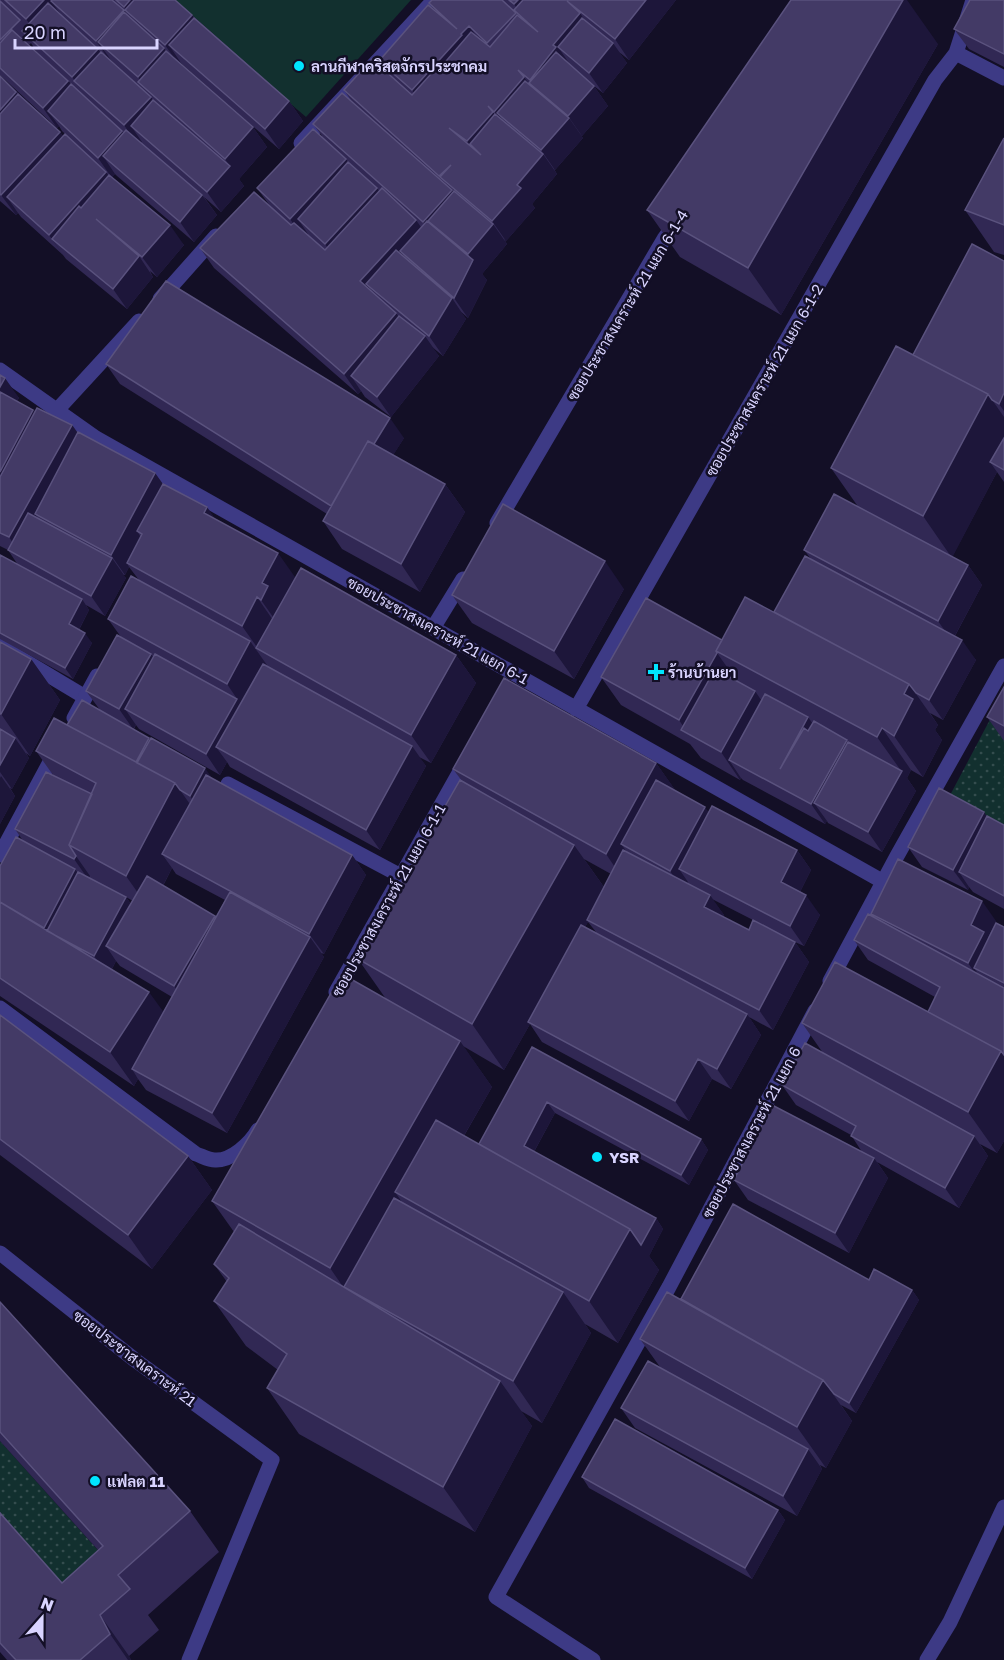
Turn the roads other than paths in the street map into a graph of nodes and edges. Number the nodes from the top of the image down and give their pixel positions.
1 (434, 0) edge
2 (973, 0) edge
3 (956, 53) junction
4 (1004, 78) edge
5 (292, 153) edge
6 (683, 212) edge
7 (223, 229) edge
8 (0, 370) edge
9 (58, 409) junction
10 (489, 535) edge
11 (471, 566) edge
12 (433, 628) junction
13 (0, 646) edge
14 (105, 660) edge
15 (1004, 666) edge
16 (85, 697) junction
17 (576, 709) junction
18 (476, 742) edge
19 (228, 784) edge
20 (0, 855) edge
21 (401, 876) junction
22 (882, 881) junction
23 (327, 1007) edge
24 (0, 1008) edge
25 (266, 1116) edge
26 (0, 1253) edge
27 (1004, 1507) edge
28 (189, 1660) edge
29 (593, 1660) edge
30 (927, 1660) edge

1 - 5 street
2 - 3 street
3 - 4 street
3 - 17 street, ซอยประชาสงเคราะห์ 21 แยก 6-1-2
6 - 10 street, ซอยประชาสงเคราะห์ 21 แยก 6-1-4
7 - 9 street
8 - 9 street, ซอยประชาสงเคราะห์ 21 แยก 6-1
9 - 12 street, ซอยประชาสงเคราะห์ 21 แยก 6-1
11 - 12 street
12 - 17 street, ซอยประชาสงเคราะห์ 21 แยก 6-1
13 - 16 street
14 - 16 street
15 - 22 street, ซอยประชาสงเคราะห์ 21 แยก 6
16 - 20 street
17 - 22 street, ซอยประชาสงเคราะห์ 21 แยก 6-1
18 - 21 street, ซอยประชาสงเคราะห์ 21 แยก 6-1-1
19 - 21 street
21 - 23 street, ซอยประชาสงเคราะห์ 21 แยก 6-1-1
22 - 29 street, ซอยประชาสงเคราะห์ 21 แยก 6
24 - 25 street
26 - 28 street, ซอยประชาสงเคราะห์ 21
27 - 30 street

